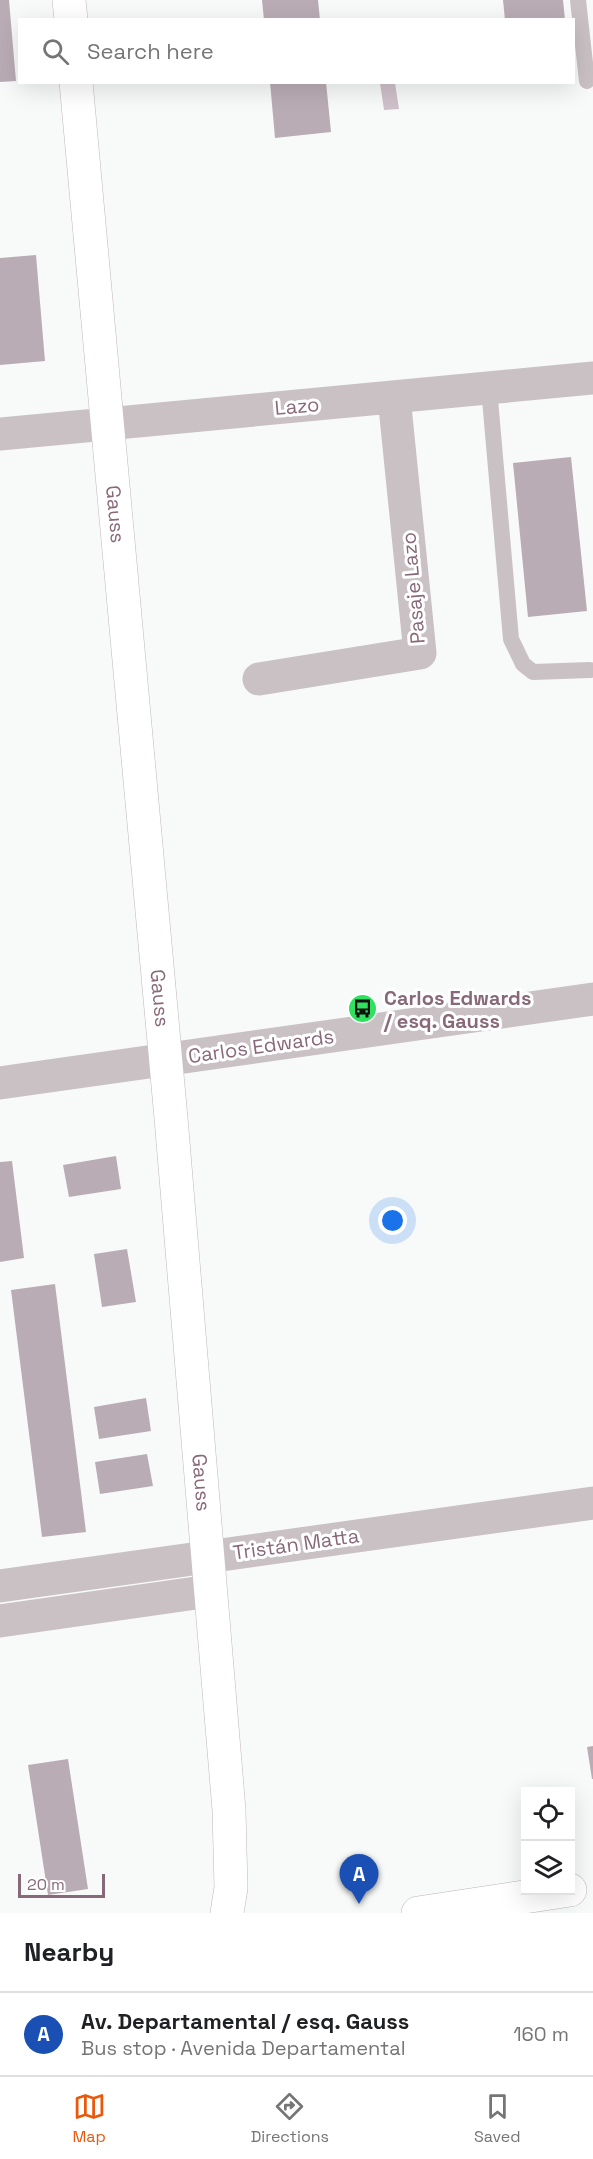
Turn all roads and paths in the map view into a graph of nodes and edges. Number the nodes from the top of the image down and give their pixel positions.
1 (69, 0) edge
2 (578, 0) edge
3 (71, 18) edge
4 (587, 81) dead end
5 (76, 84) edge
6 (593, 378) edge
7 (489, 388) junction
8 (394, 397) junction
9 (107, 424) junction
10 (0, 434) edge
11 (590, 670) dead end
12 (259, 679) dead end
13 (593, 999) edge
14 (166, 1059) junction
15 (0, 1083) edge
16 (593, 1503) edge
17 (206, 1556) junction
18 (0, 1586) edge
19 (210, 1591) junction
20 (0, 1621) edge
21 (593, 1887) edge
22 (575, 1889) edge
23 (537, 1895) edge
24 (227, 1913) edge
25 (418, 1913) edge

1 - 3 street
2 - 4 lane
5 - 9 street, Gauss
6 - 7 street, Lazo
7 - 8 street, Lazo
7 - 11 lane
8 - 9 street, Lazo
8 - 12 street, Pasaje Lazo
9 - 10 street, Lazo
9 - 14 street, Gauss
13 - 14 street, Carlos Edwards
14 - 15 street, Carlos Edwards
14 - 17 street, Gauss
16 - 17 street, Tristán Matta
17 - 18 street, Tristán Matta
17 - 19 street, Gauss
19 - 20 street
19 - 24 street, Gauss
21 - 22 street
23 - 25 street

